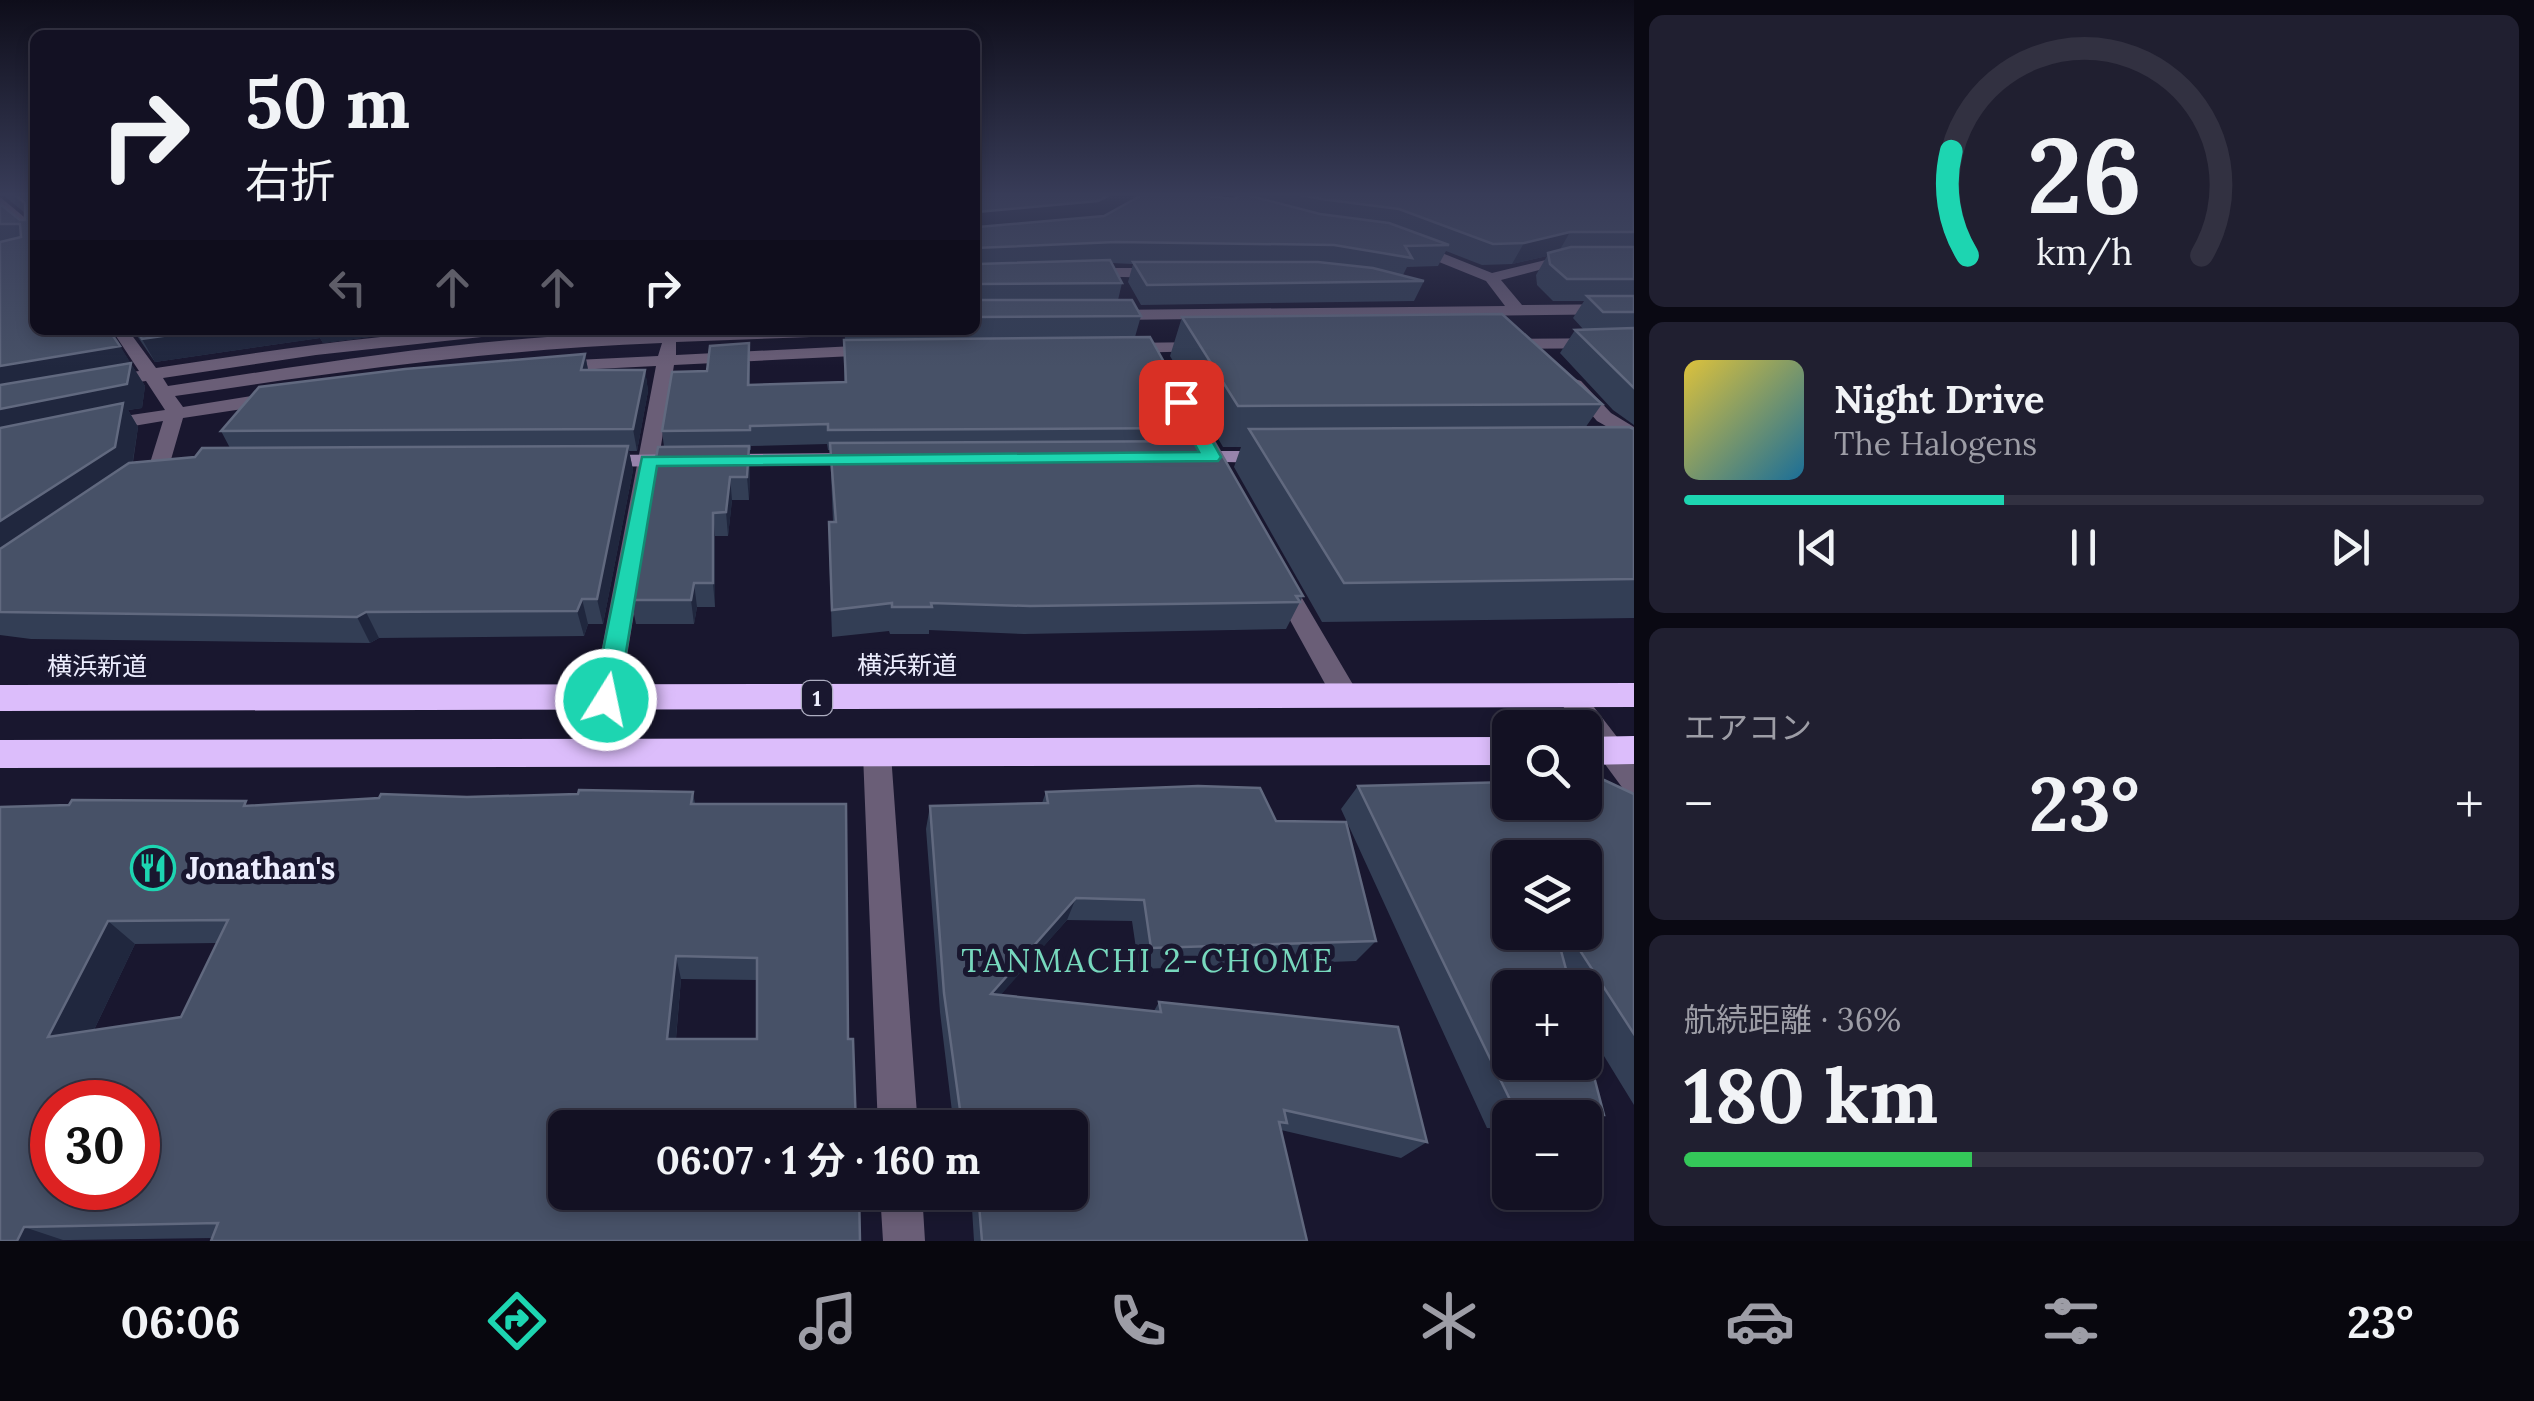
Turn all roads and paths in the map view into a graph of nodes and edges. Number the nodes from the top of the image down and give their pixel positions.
1 (1426, 252) edge
2 (1634, 261) edge
3 (1189, 273) edge
4 (1072, 274) edge
5 (1492, 278) junction
6 (1424, 292) edge
7 (1125, 300) junction
8 (1634, 309) edge
9 (1516, 310) junction
10 (1576, 310) junction
11 (1457, 311) junction
12 (1098, 321) edge
13 (1591, 322) junction
14 (1634, 322) edge
15 (123, 335) edge
16 (413, 335) edge
17 (643, 335) edge
18 (671, 335) edge
19 (1625, 343) edge
20 (1226, 347) edge
21 (1112, 348) edge
22 (900, 349) edge
23 (1154, 354) junction
24 (667, 358) junction
25 (1551, 358) junction
26 (1503, 359) edge
27 (528, 368) edge
28 (149, 374) junction
29 (93, 384) edge
30 (163, 392) junction
31 (304, 394) edge
32 (176, 410) junction
33 (78, 430) edge
34 (1634, 436) edge
35 (1172, 457) edge
36 (1290, 457) edge
37 (881, 459) edge
38 (648, 460) junction
39 (570, 461) edge
40 (161, 467) edge
41 (1266, 556) edge
42 (1345, 695) junction
43 (1634, 695) edge
44 (1570, 696) junction
45 (0, 698) edge
46 (606, 700) junction
47 (1492, 751) edge
48 (1610, 751) edge
49 (0, 754) edge
50 (877, 754) junction
51 (1634, 781) edge
52 (897, 1110) edge
53 (902, 1210) edge
54 (904, 1241) edge

1 - 5 street
2 - 5 street
3 - 7 street
4 - 7 street
5 - 9 street
6 - 11 street
7 - 11 street
7 - 12 street
7 - 13 street
7 - 23 street
8 - 10 street
9 - 10 street
9 - 11 street
10 - 13 street
13 - 14 street
13 - 19 street
15 - 28 street
16 - 28 street
17 - 30 street
18 - 24 street
19 - 25 street
20 - 23 street
21 - 23 street
22 - 24 street
24 - 27 street
24 - 38 street
25 - 26 street
25 - 34 street
28 - 29 street
28 - 30 street
30 - 32 street
31 - 32 street
32 - 33 street
32 - 40 street
35 - 36 street
37 - 38 street
38 - 39 street
38 - 46 street
41 - 42 street
42 - 44 highway, 横浜新道 / 1
42 - 46 highway, 横浜新道 / 1
43 - 44 highway, 横浜新道 / 1
44 - 48 street
45 - 46 highway, 横浜新道 / 1
47 - 50 highway
48 - 51 street
49 - 50 highway
50 - 52 street
53 - 54 street

